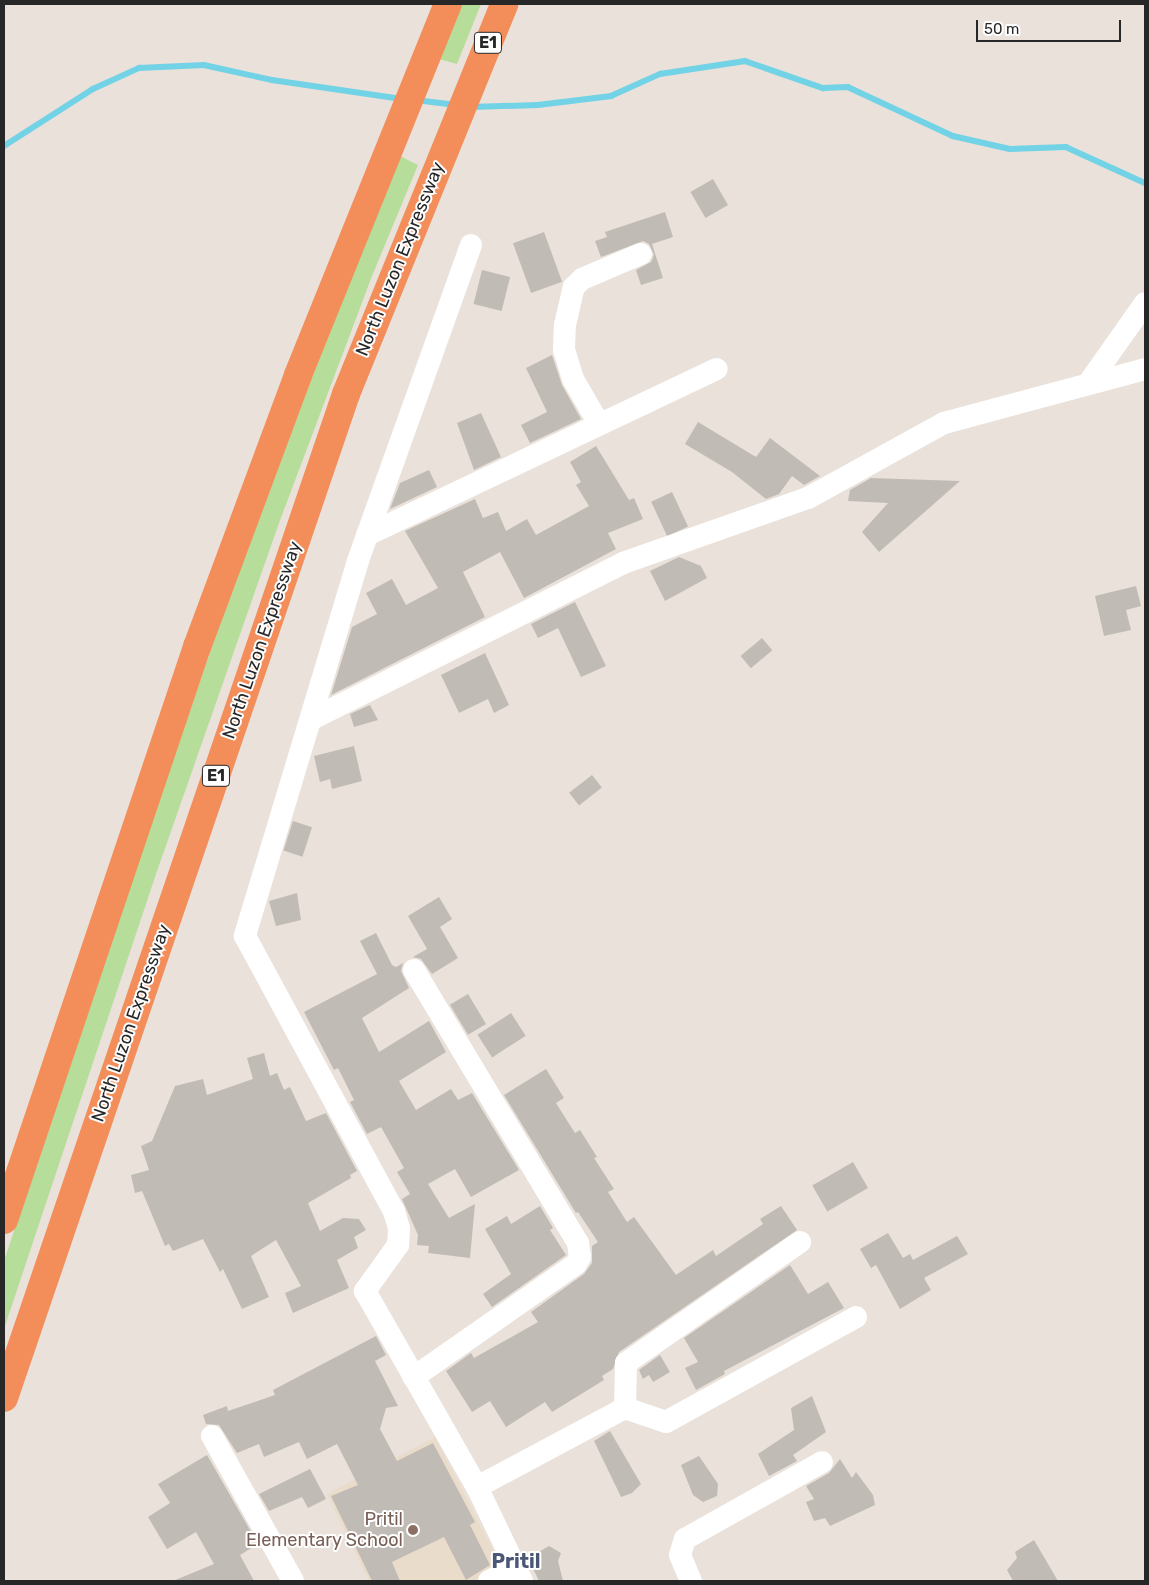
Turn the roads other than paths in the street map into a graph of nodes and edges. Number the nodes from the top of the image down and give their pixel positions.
1 (448, 4) edge
2 (504, 4) edge
3 (516, 4) edge
4 (476, 73) junction
5 (471, 245) dead end
6 (642, 254) dead end
7 (1145, 303) edge
8 (717, 368) dead end
9 (1145, 369) edge
10 (1090, 381) junction
11 (599, 424) junction
12 (368, 535) junction
13 (312, 719) junction
14 (414, 970) dead end
15 (4, 1220) edge
16 (800, 1242) dead end
17 (856, 1317) dead end
18 (414, 1377) junction
19 (4, 1398) edge
20 (625, 1408) junction
21 (212, 1436) dead end
22 (822, 1462) dead end
23 (478, 1488) junction
24 (518, 1574) edge
25 (293, 1581) edge
26 (489, 1581) edge
27 (691, 1581) edge

1 - 15 highway
2 - 4 highway, North Luzon Expressway / E1
3 - 4 highway
4 - 19 highway, North Luzon Expressway / E1
5 - 12 street
6 - 11 street
7 - 10 street
8 - 11 street
9 - 10 street
10 - 13 street
11 - 12 street
12 - 13 street
13 - 18 street
14 - 18 street
16 - 20 street
17 - 20 street
18 - 23 street
20 - 23 street
21 - 25 street
22 - 27 street
23 - 24 street
24 - 26 street

